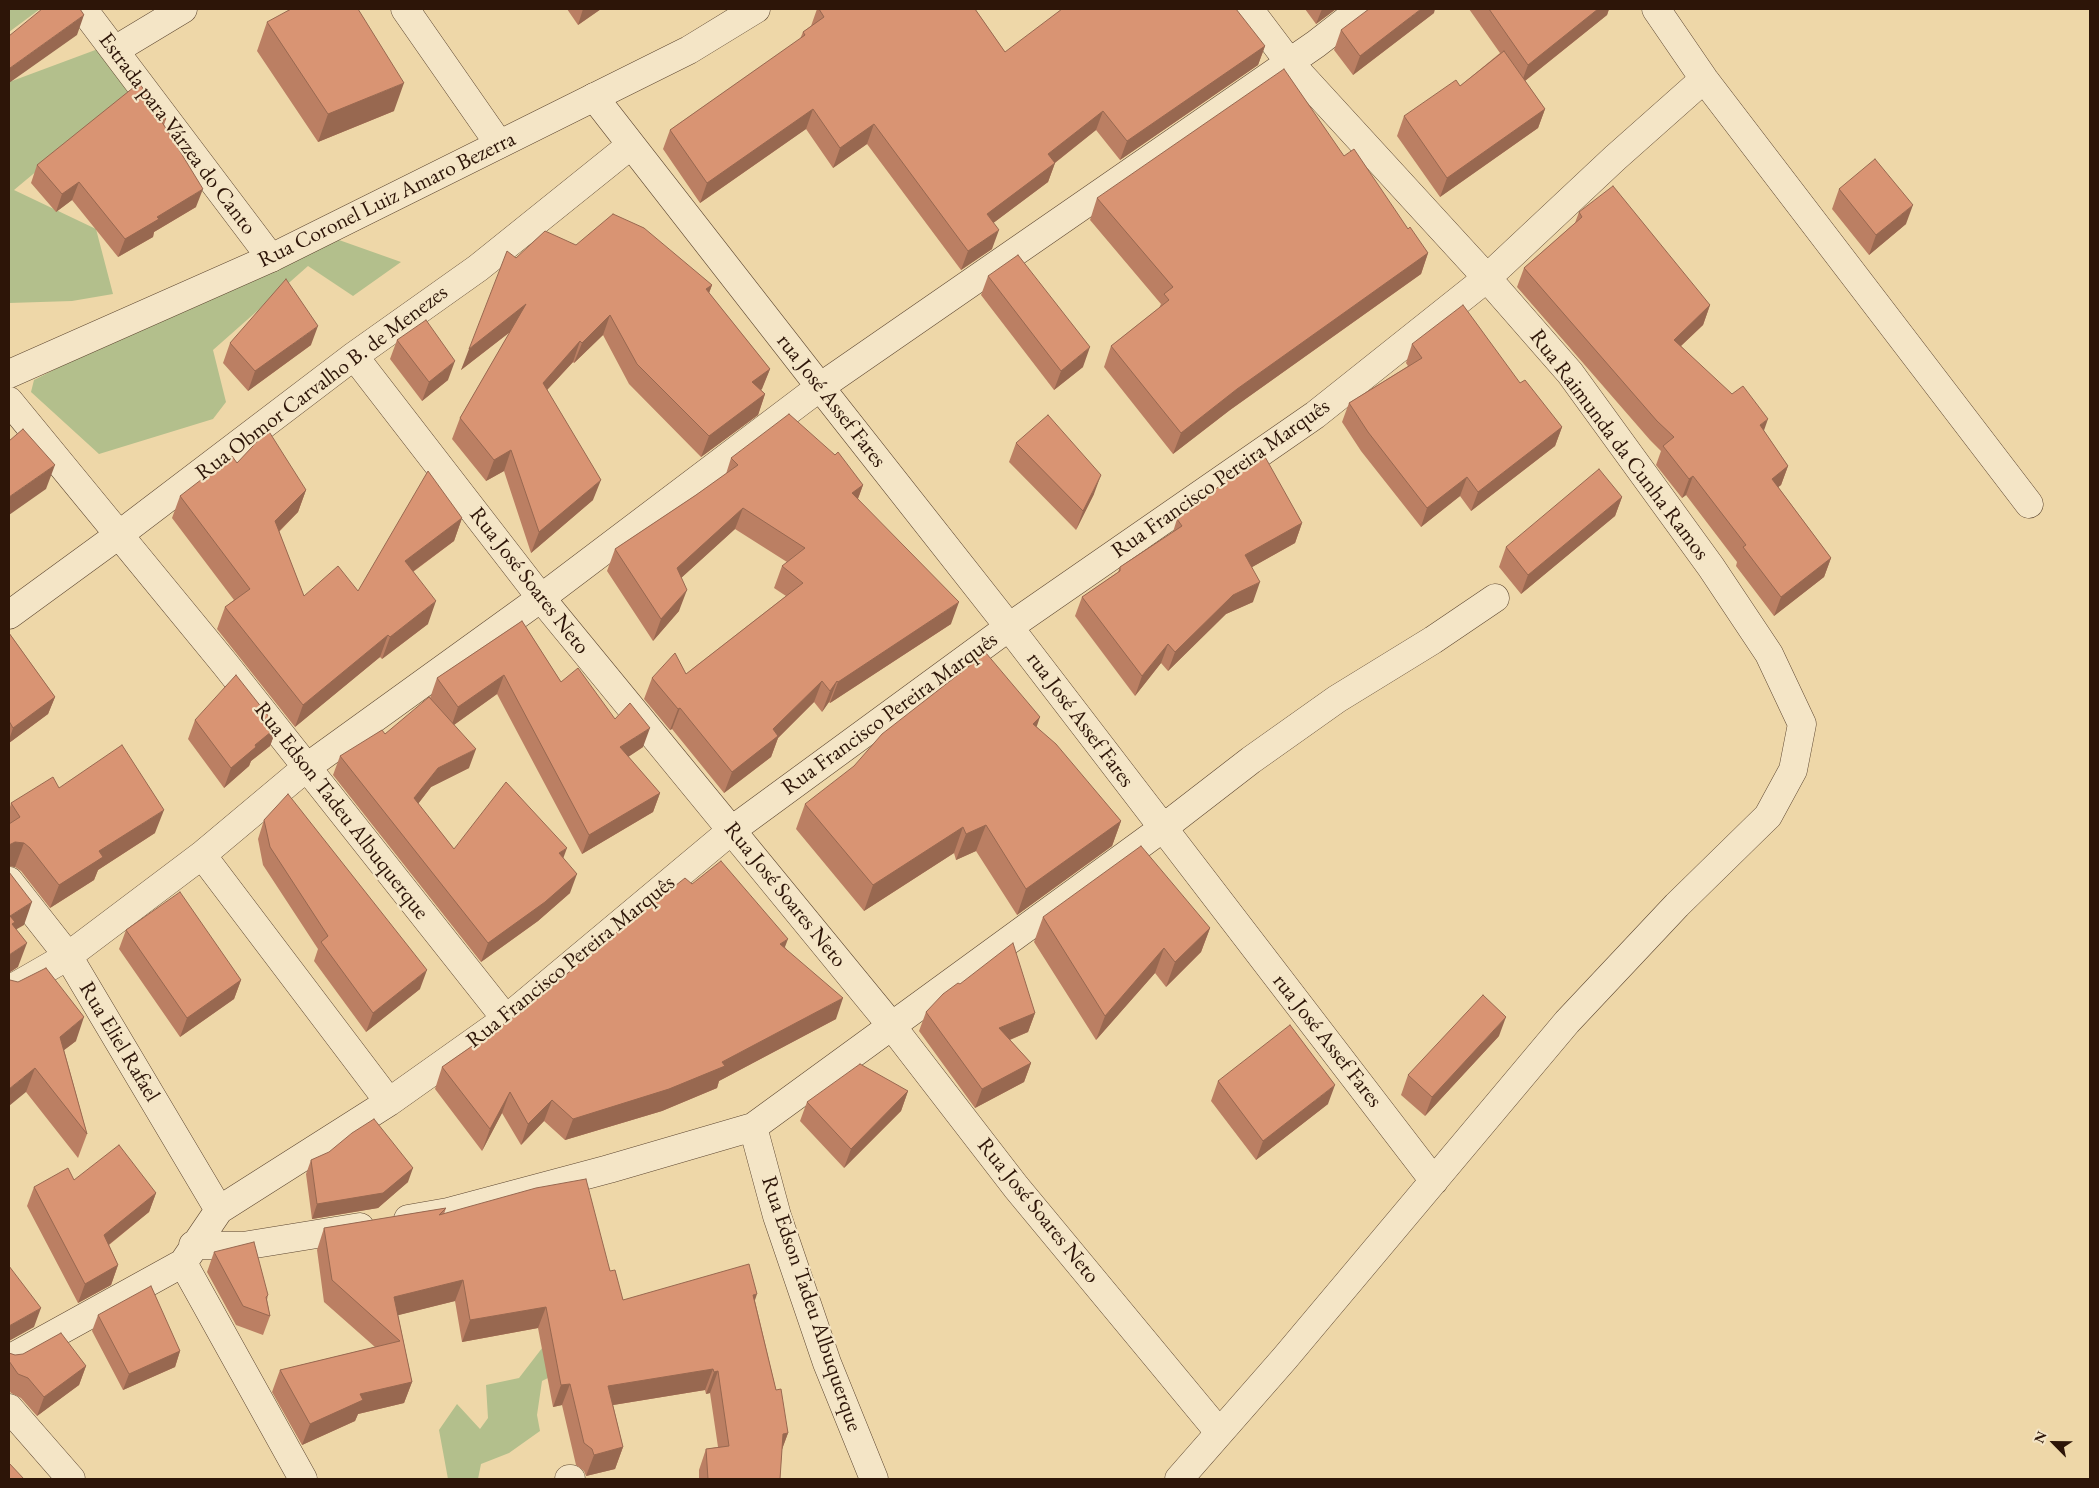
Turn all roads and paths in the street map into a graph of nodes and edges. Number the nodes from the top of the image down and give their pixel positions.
1 (83, 9) edge
2 (183, 9) edge
3 (405, 9) edge
4 (756, 9) edge
5 (1249, 9) edge
6 (1361, 9) edge
7 (1656, 9) edge
8 (114, 50) junction
9 (1289, 62) junction
10 (1704, 79) junction
11 (594, 96) junction
12 (499, 144) junction
13 (631, 145) junction
14 (271, 258) junction
15 (1488, 278) junction
16 (354, 356) junction
17 (9, 374) edge
18 (820, 387) junction
19 (9, 401) edge
20 (2029, 504) dead end
21 (120, 534) junction
22 (541, 598) junction
23 (1495, 598) dead end
24 (9, 614) edge
25 (1009, 627) junction
26 (307, 767) junction
27 (1163, 828) junction
28 (732, 830) junction
29 (202, 855) junction
30 (9, 881) edge
31 (68, 956) junction
32 (9, 990) edge
33 (506, 1019) junction
34 (891, 1025) junction
35 (389, 1102) junction
36 (753, 1127) junction
37 (1434, 1181) junction
38 (219, 1210) junction
39 (188, 1254) junction
40 (9, 1359) edge
41 (9, 1408) edge
42 (1219, 1432) junction
43 (71, 1479) edge
44 (303, 1479) edge
45 (874, 1479) edge
46 (1179, 1479) edge

1 - 8 street, Estrada para Várzea do Canto
2 - 8 street
3 - 12 street
4 - 11 street, Rua Coronel Luiz Amaro Bezerra
5 - 9 street
6 - 9 street
7 - 10 street
8 - 14 street, Estrada para Várzea do Canto
9 - 15 street
9 - 18 street
10 - 15 street, Rua Francisco Pereira Marquês
10 - 20 street
11 - 12 street, Rua Coronel Luiz Amaro Bezerra
11 - 13 street, rua José Assef Fares
12 - 14 street, Rua Coronel Luiz Amaro Bezerra
13 - 16 street, Rua Obmor Carvalho B. de Menezes
13 - 18 street, rua José Assef Fares
14 - 17 street, Rua Coronel Luiz Amaro Bezerra
15 - 25 street, Rua Francisco Pereira Marquês
15 - 37 street, Rua Raimunda da Cunha Ramos
16 - 21 street, Rua Obmor Carvalho B. de Menezes
16 - 22 street, Rua José Soares Neto
18 - 22 street
18 - 25 street, rua José Assef Fares
19 - 21 street, Rua Edson Tadeu Albuquerque
21 - 24 street, Rua Obmor Carvalho B. de Menezes
21 - 26 street, Rua Edson Tadeu Albuquerque
22 - 26 street
22 - 28 street, Rua José Soares Neto
23 - 27 street
25 - 27 street, rua José Assef Fares
25 - 28 street, Rua Francisco Pereira Marquês
26 - 29 street
26 - 33 street, Rua Edson Tadeu Albuquerque
27 - 34 street
27 - 37 street, rua José Assef Fares
28 - 33 street, Rua Francisco Pereira Marquês
28 - 34 street, Rua José Soares Neto
29 - 31 street
29 - 35 street
30 - 31 street, Rua Eliel Rafael
31 - 32 street
31 - 38 street, Rua Eliel Rafael
33 - 35 street, Rua Francisco Pereira Marquês
34 - 36 street
34 - 42 street, Rua José Soares Neto
35 - 38 street, Rua Francisco Pereira Marquês
36 - 39 street
36 - 45 street, Rua Edson Tadeu Albuquerque
37 - 42 street, Rua Raimunda da Cunha Ramos
38 - 39 street, Rua Francisco Pereira Marquês
39 - 40 street, Rua Francisco Pereira Marquês
39 - 44 street
41 - 43 street
42 - 46 street, Rua Raimunda da Cunha Ramos

